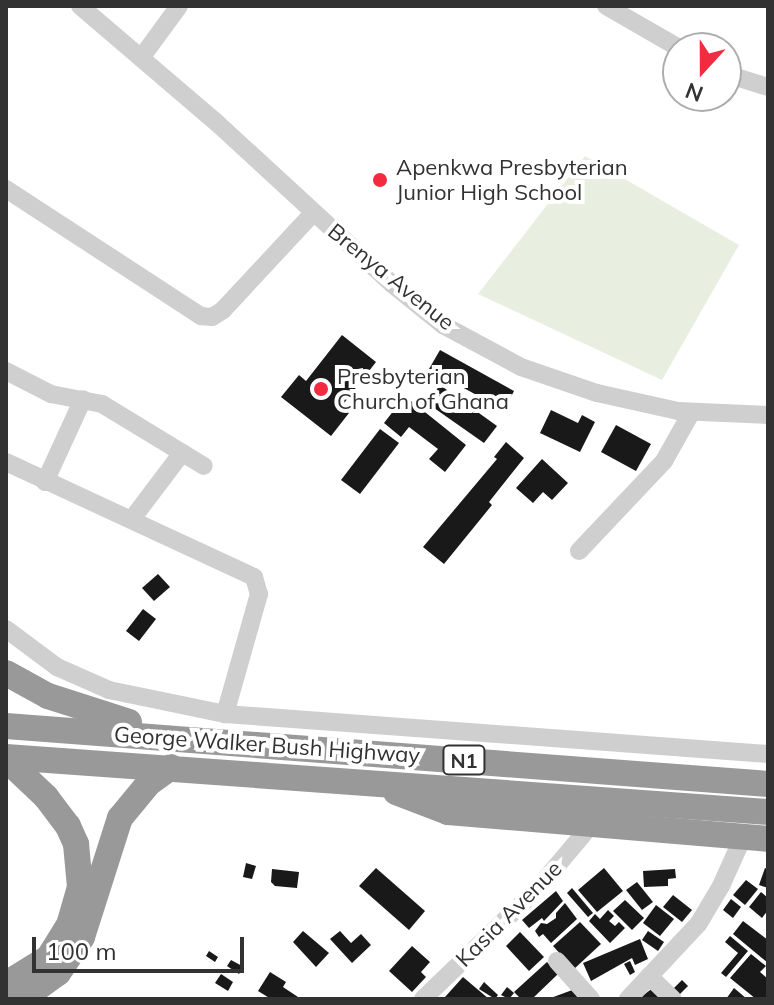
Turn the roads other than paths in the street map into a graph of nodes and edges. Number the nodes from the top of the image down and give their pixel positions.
1 (80, 6) edge
2 (179, 6) edge
3 (606, 6) edge
4 (662, 38) edge
5 (141, 58) junction
6 (742, 79) edge
7 (768, 87) edge
8 (6, 189) edge
9 (313, 213) junction
10 (6, 371) edge
11 (83, 399) junction
12 (691, 413) junction
13 (768, 415) edge
14 (182, 453) junction
15 (6, 462) edge
16 (204, 466) dead end
17 (45, 482) junction
18 (132, 519) junction
19 (579, 551) dead end
20 (6, 629) edge
21 (6, 673) edge
22 (225, 714) junction
23 (6, 726) edge
24 (174, 737) junction
25 (768, 754) edge
26 (6, 758) edge
27 (171, 767) junction
28 (763, 782) edge
29 (378, 784) junction
30 (768, 812) edge
31 (591, 825) junction
32 (755, 838) edge
33 (557, 961) dead end
34 (649, 976) junction
35 (6, 984) edge
36 (6, 998) edge
37 (423, 999) edge
38 (591, 999) edge
39 (628, 999) edge
40 (673, 999) edge

1 - 5 street, Brenya Avenue
2 - 5 street
3 - 4 street
5 - 9 street, Brenya Avenue
6 - 7 street
8 - 9 street
9 - 12 street, Brenya Avenue
10 - 11 street
11 - 14 street
11 - 17 street
12 - 13 street, Brenya Avenue
12 - 19 street
14 - 16 street
14 - 18 street
15 - 17 street
17 - 18 street
18 - 22 street
20 - 22 street
21 - 24 highway
22 - 25 street
23 - 24 highway, George Walker Bush Highway / N1
24 - 28 highway, George Walker Bush Highway / N1
26 - 27 highway, George Walker Bush Highway / N1
26 - 35 highway
27 - 29 highway, George Walker Bush Highway / N1
27 - 36 highway
29 - 30 highway, George Walker Bush Highway / N1
29 - 31 highway
31 - 32 highway
31 - 37 street, Kasia Avenue
32 - 34 street
33 - 38 street
34 - 39 street
34 - 40 street

